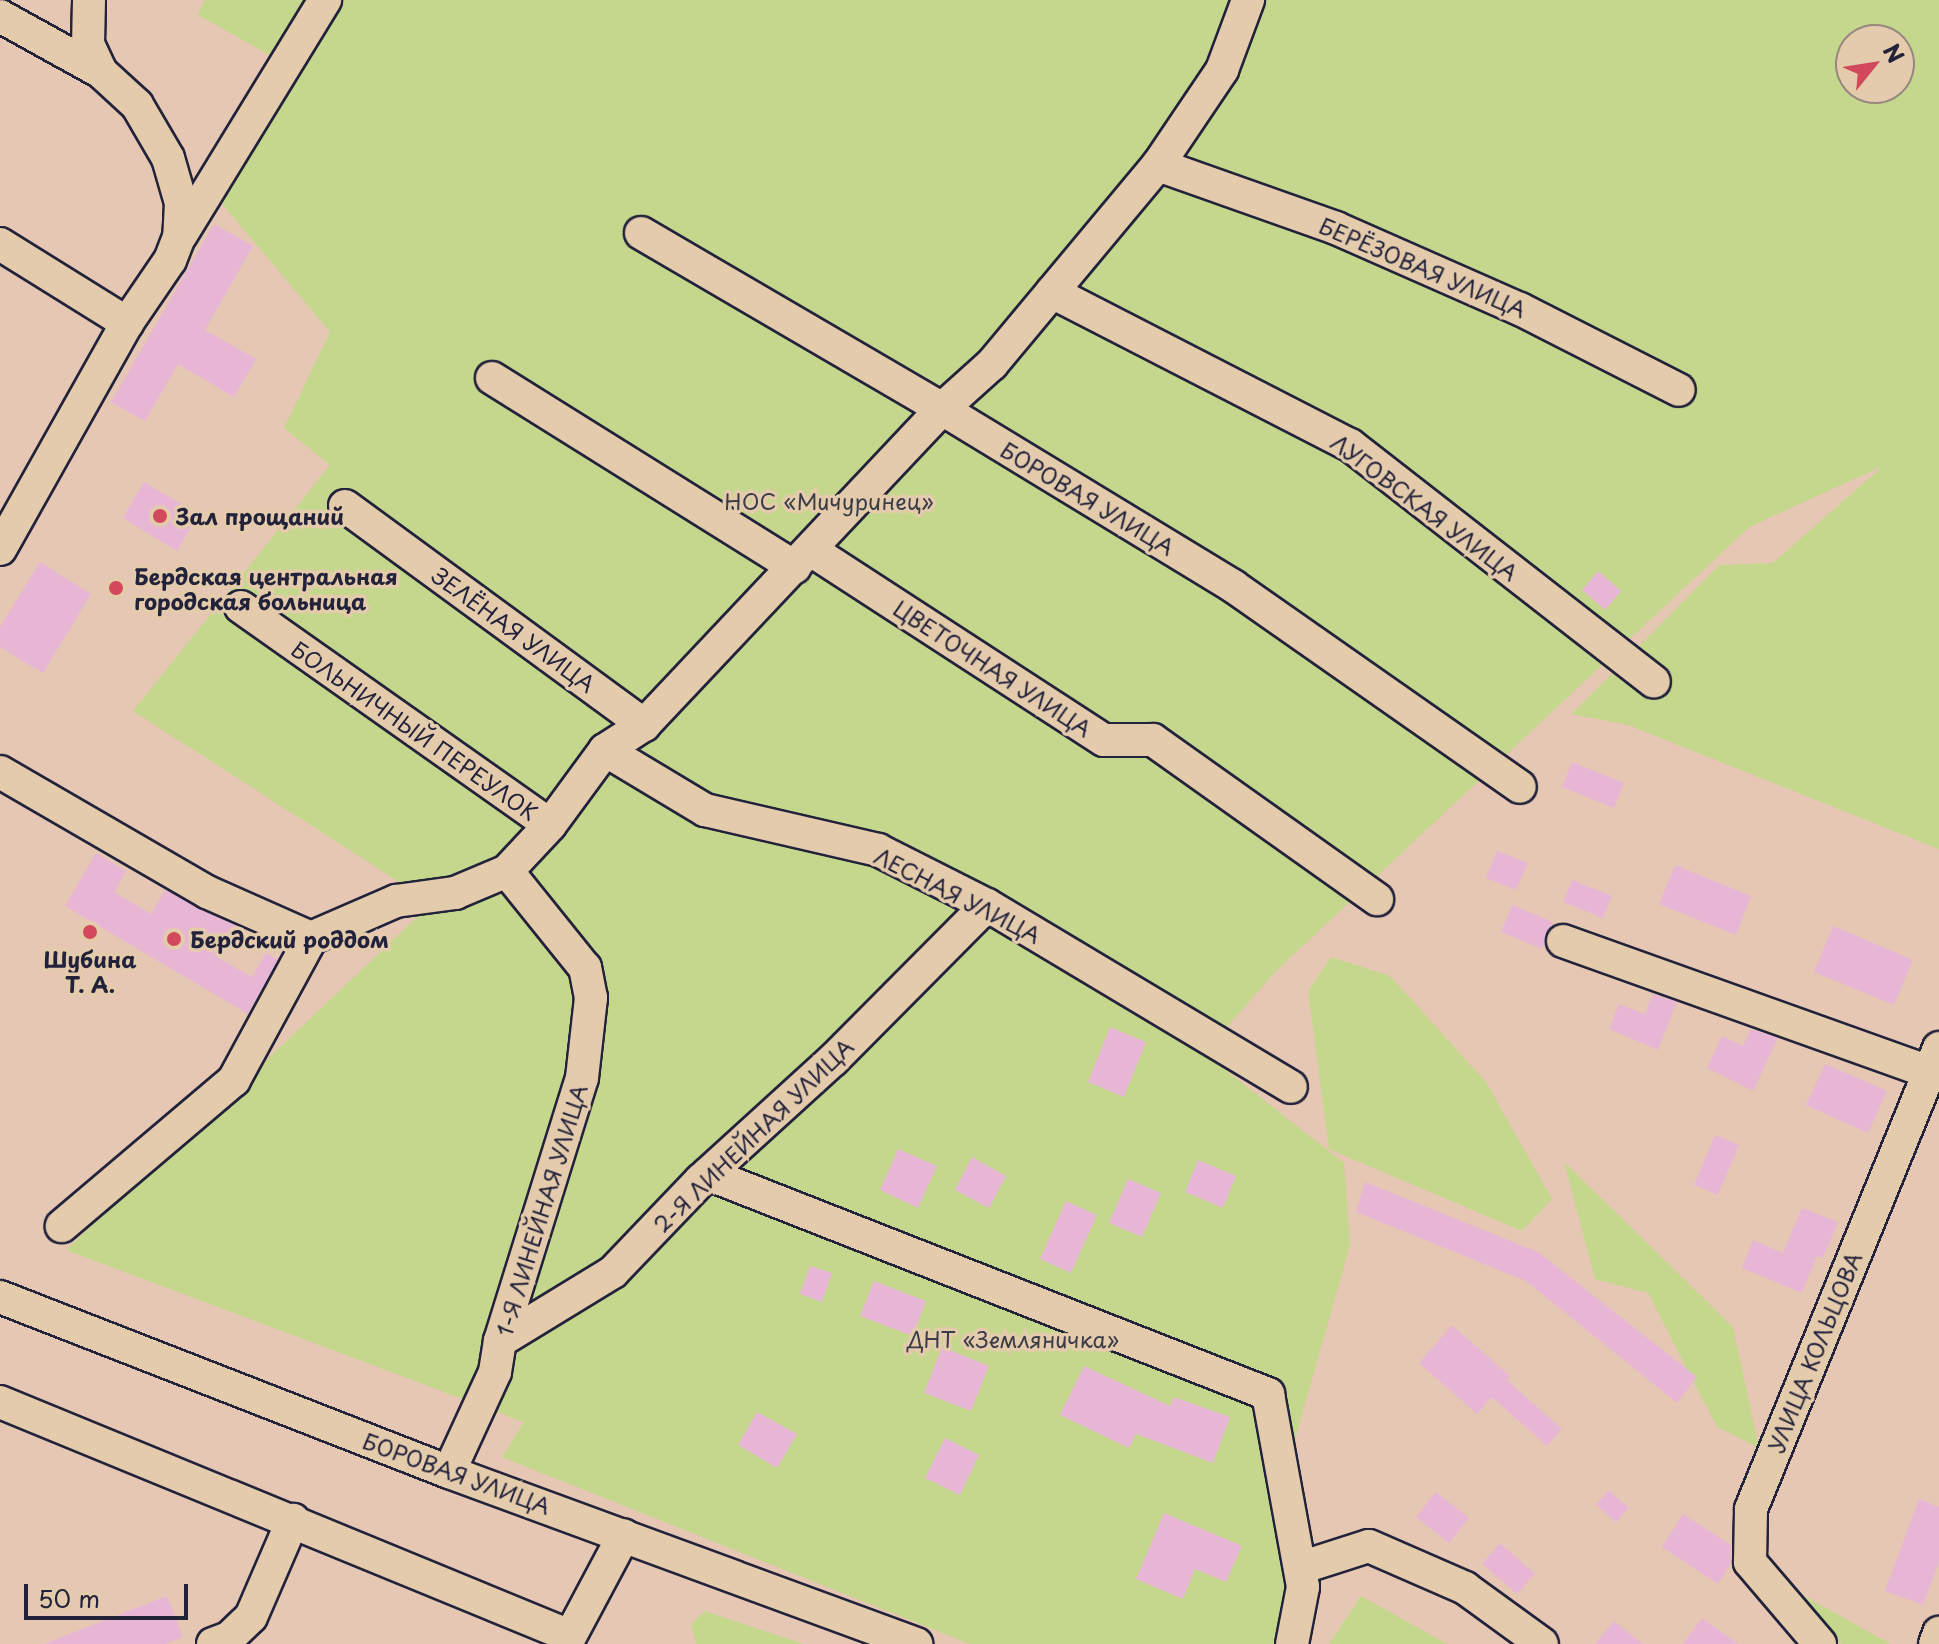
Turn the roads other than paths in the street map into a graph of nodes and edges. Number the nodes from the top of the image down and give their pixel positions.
1 (89, 0) edge
2 (325, 0) edge
3 (1248, 0) edge
4 (0, 16) edge
5 (101, 72) junction
6 (1158, 165) junction
7 (641, 233) dead end
8 (179, 237) junction
9 (0, 244) edge
10 (1052, 292) junction
11 (127, 323) junction
12 (492, 378) dead end
13 (1679, 390) dead end
14 (942, 409) junction
15 (345, 506) dead end
16 (0, 549) edge
17 (803, 559) junction
18 (241, 607) dead end
19 (1654, 682) dead end
20 (644, 725) junction
21 (605, 750) junction
22 (0, 772) edge
23 (1520, 787) dead end
24 (550, 825) junction
25 (507, 871) junction
26 (1377, 899) dead end
27 (987, 905) junction
28 (311, 938) junction
29 (1563, 941) dead end
30 (1933, 1060) edge
31 (1291, 1087) dead end
32 (708, 1174) junction
33 (62, 1226) dead end
34 (0, 1297) edge
35 (500, 1341) junction
36 (0, 1402) edge
37 (449, 1472) junction
38 (293, 1520) junction
39 (624, 1535) junction
40 (1300, 1568) junction
41 (1939, 1633) edge
42 (568, 1640) edge
43 (213, 1644) edge
44 (916, 1644) edge
45 (1292, 1644) edge
46 (1542, 1644) edge
47 (1820, 1644) edge
48 (1935, 1644) edge

1 - 5 street
2 - 8 street
3 - 6 street
4 - 5 street
5 - 8 street
6 - 10 street
6 - 13 street, БЕРЁЗОВАЯ УЛИЦА
7 - 14 street, БОРОВАЯ УЛИЦА
8 - 11 street
9 - 11 street
10 - 14 street
10 - 19 street, ЛУГОВСКАЯ УЛИЦА
11 - 16 street
12 - 17 street, ЦВЕТОЧНАЯ УЛИЦА
14 - 17 street
14 - 23 street, БОРОВАЯ УЛИЦА
15 - 20 street, ЗЕЛЁНАЯ УЛИЦА
17 - 20 street
17 - 26 street, ЦВЕТОЧНАЯ УЛИЦА
18 - 24 street, БОЛЬНИЧНЫЙ ПЕРЕУЛОК
20 - 21 street
21 - 24 street
21 - 27 street, ЛЕСНАЯ УЛИЦА
22 - 28 street
24 - 25 street
25 - 28 street
25 - 35 street, 1-Я ЛИНЕЙНАЯ УЛИЦА
27 - 31 street, ЛЕСНАЯ УЛИЦА
27 - 32 street, 2-Я ЛИНЕЙНАЯ УЛИЦА
28 - 33 street
29 - 30 street
30 - 47 street, УЛИЦА КОЛЬЦОВА
32 - 35 street, 2-Я ЛИНЕЙНАЯ УЛИЦА
32 - 40 street
34 - 37 street, БОРОВАЯ УЛИЦА
35 - 37 street, 1-Я ЛИНЕЙНАЯ УЛИЦА
36 - 38 street
37 - 39 street, БОРОВАЯ УЛИЦА
38 - 42 street
38 - 43 street
39 - 42 street
39 - 44 street, БОРОВАЯ УЛИЦА
40 - 45 street
40 - 46 street
41 - 48 street

